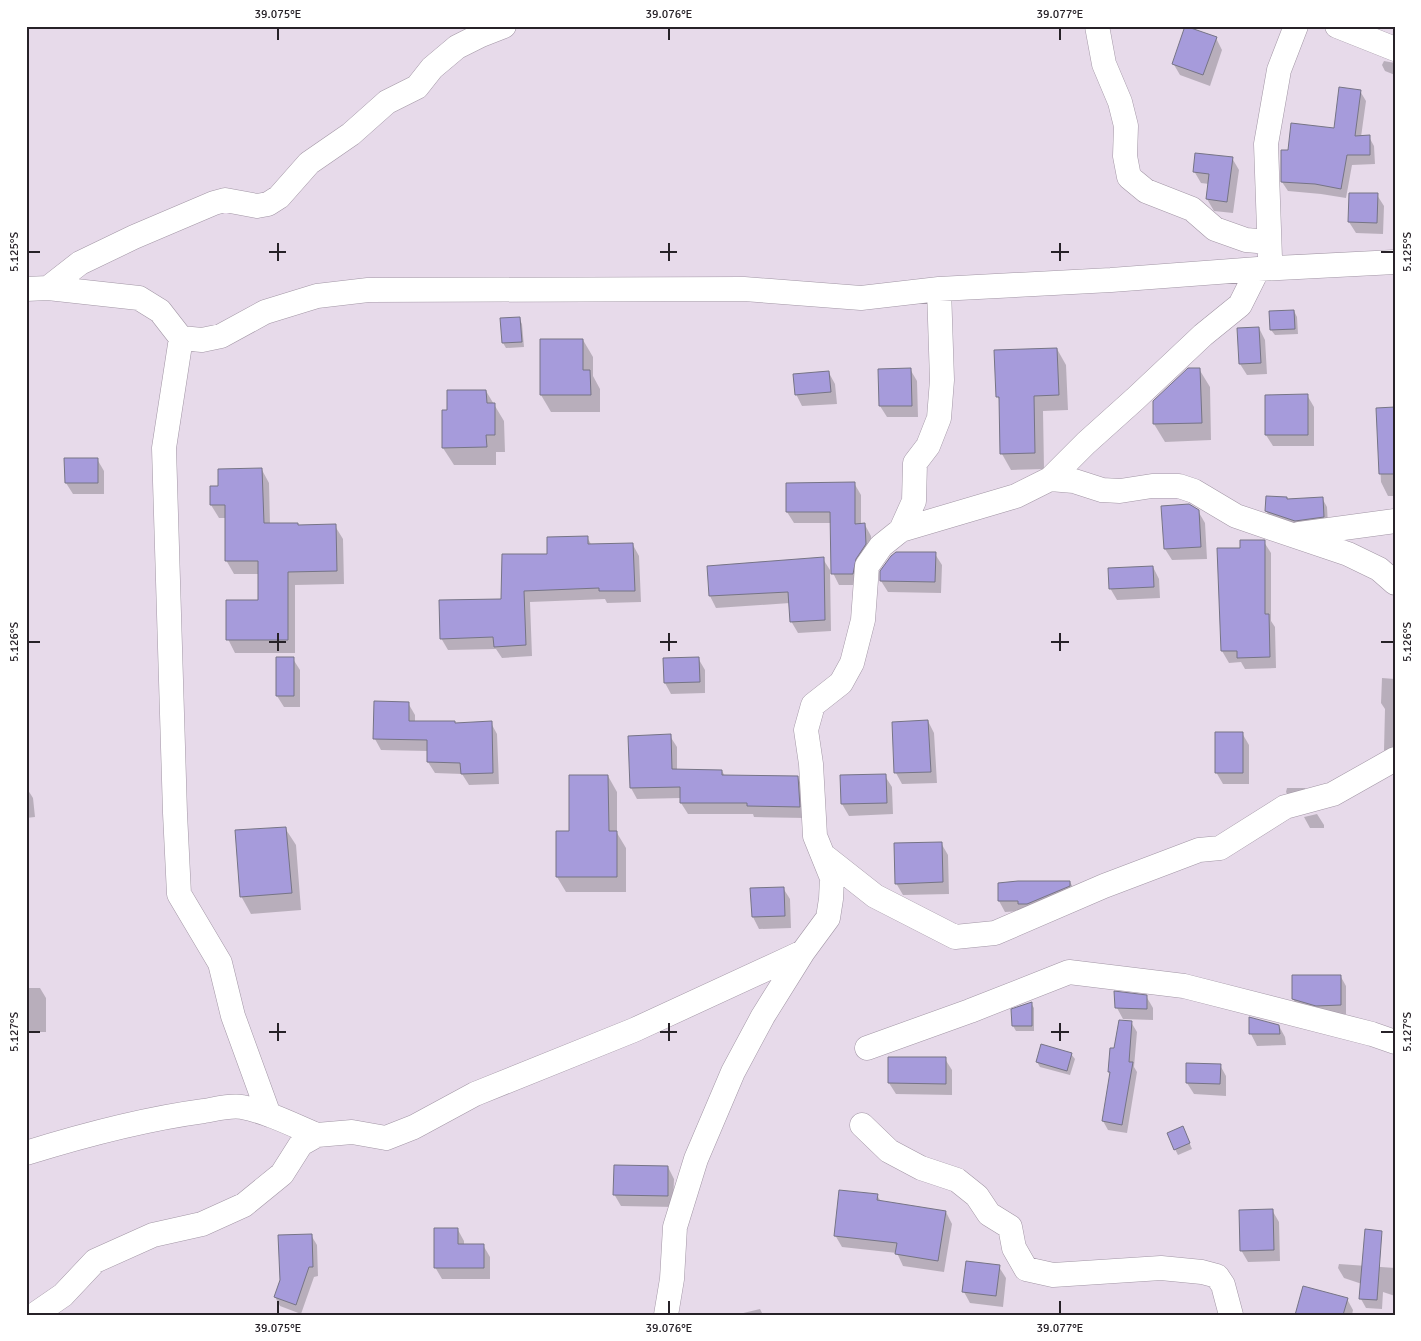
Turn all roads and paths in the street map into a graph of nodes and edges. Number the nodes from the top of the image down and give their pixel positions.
1 (504, 26) edge
2 (1097, 26) edge
3 (1296, 26) edge
4 (1337, 26) edge
5 (1395, 48) edge
6 (1269, 242) junction
7 (1395, 262) edge
8 (1264, 269) junction
9 (37, 289) edge
10 (938, 289) junction
11 (181, 338) junction
12 (1050, 479) junction
13 (1395, 521) edge
14 (901, 530) junction
15 (1294, 535) junction
16 (1395, 583) edge
17 (1395, 759) edge
18 (822, 855) junction
19 (803, 952) junction
20 (1395, 1042) edge
21 (867, 1048) dead end
22 (269, 1115) junction
23 (862, 1125) dead end
24 (317, 1136) junction
25 (26, 1153) edge
26 (34, 1315) edge
27 (666, 1315) edge
28 (1231, 1315) edge

1 - 9 street
2 - 6 street
3 - 6 street
4 - 5 street
6 - 8 street
7 - 8 street
8 - 10 street
8 - 12 street
9 - 11 street
10 - 11 street
10 - 14 street
11 - 22 street
12 - 14 street
12 - 15 street
13 - 15 street
14 - 18 street
15 - 16 street
17 - 18 street
18 - 19 street
19 - 24 street
19 - 27 street
20 - 21 street
22 - 24 street
22 - 25 street
23 - 28 street
24 - 26 street

